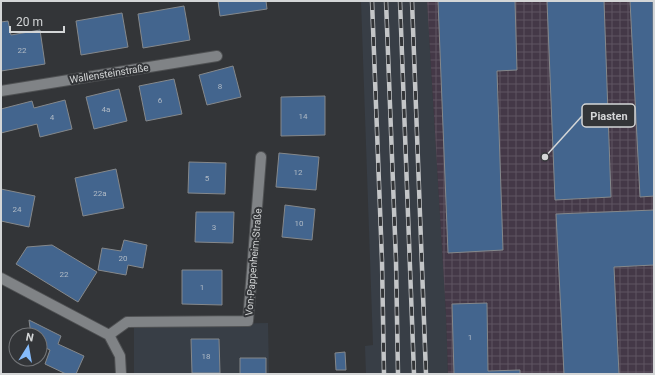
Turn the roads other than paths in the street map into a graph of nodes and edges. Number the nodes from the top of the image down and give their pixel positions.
1 (217, 56) dead end
2 (1, 91) edge
3 (261, 157) dead end
4 (1, 278) edge
5 (109, 334) junction
6 (121, 374) edge

1 - 2 street, Wallensteinstraße
3 - 5 street, Von-Pappenheim-Straße
4 - 5 street
5 - 6 street

